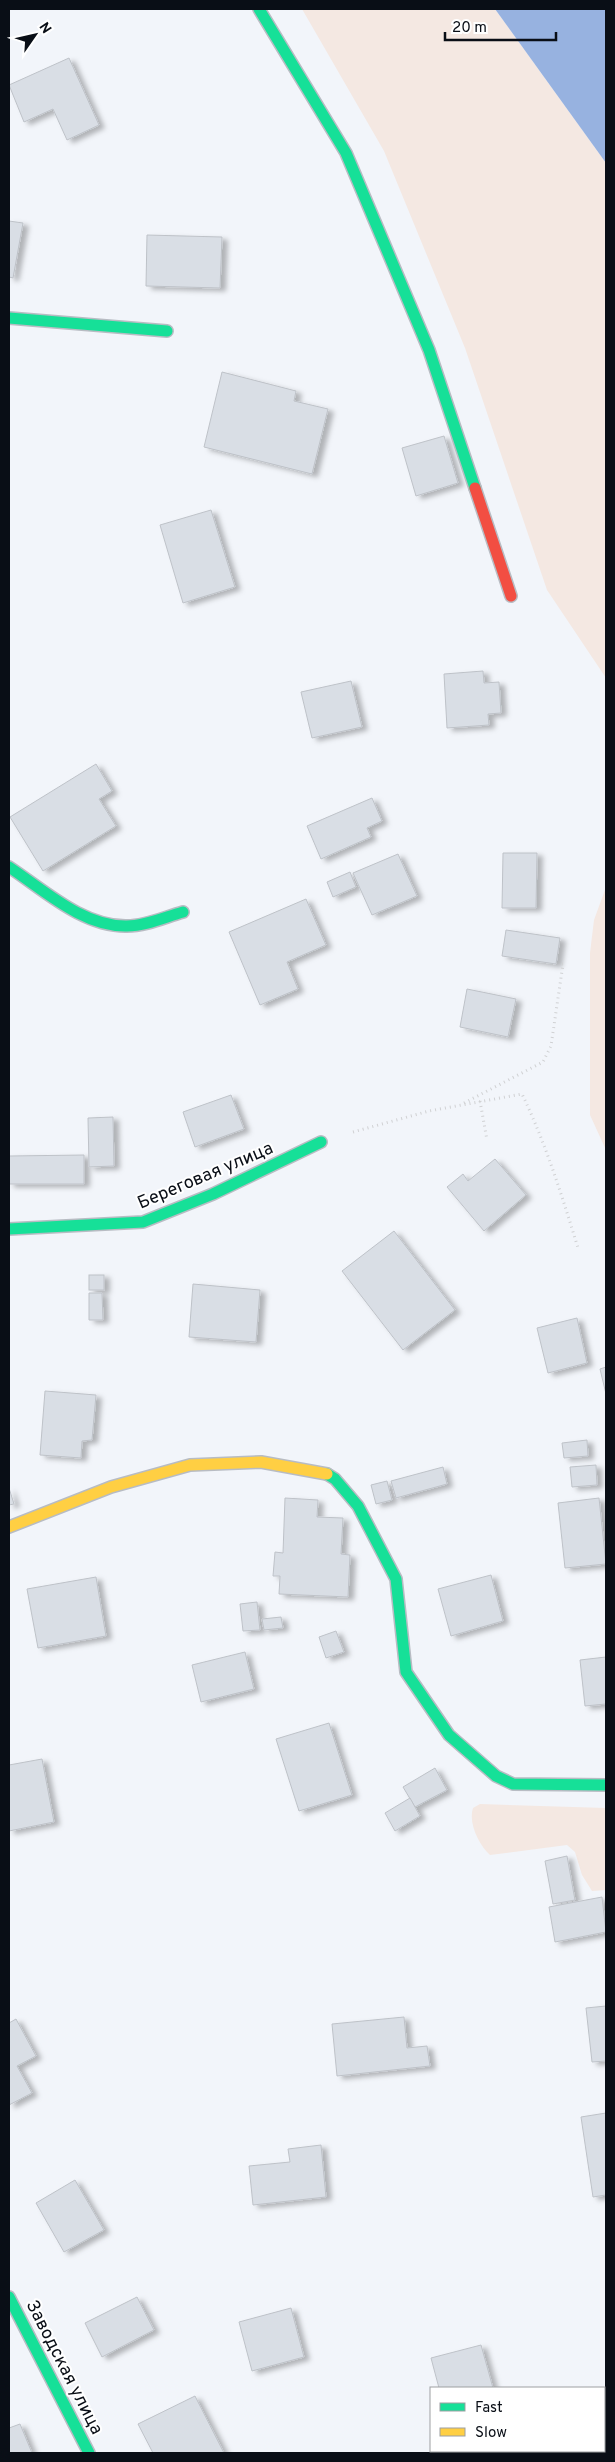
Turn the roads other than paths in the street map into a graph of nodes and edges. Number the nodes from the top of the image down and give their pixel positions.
1 (259, 9) edge
2 (9, 318) edge
3 (167, 331) dead end
4 (511, 596) dead end
5 (9, 867) edge
6 (183, 912) dead end
7 (321, 1142) road end
8 (9, 1229) edge
9 (9, 1527) edge
10 (606, 1785) edge
11 (9, 2297) edge
12 (89, 2453) edge

1 - 4 street
2 - 3 street
5 - 6 street
7 - 8 street, Береговая улица
9 - 10 street
11 - 12 street, Заводская улица

